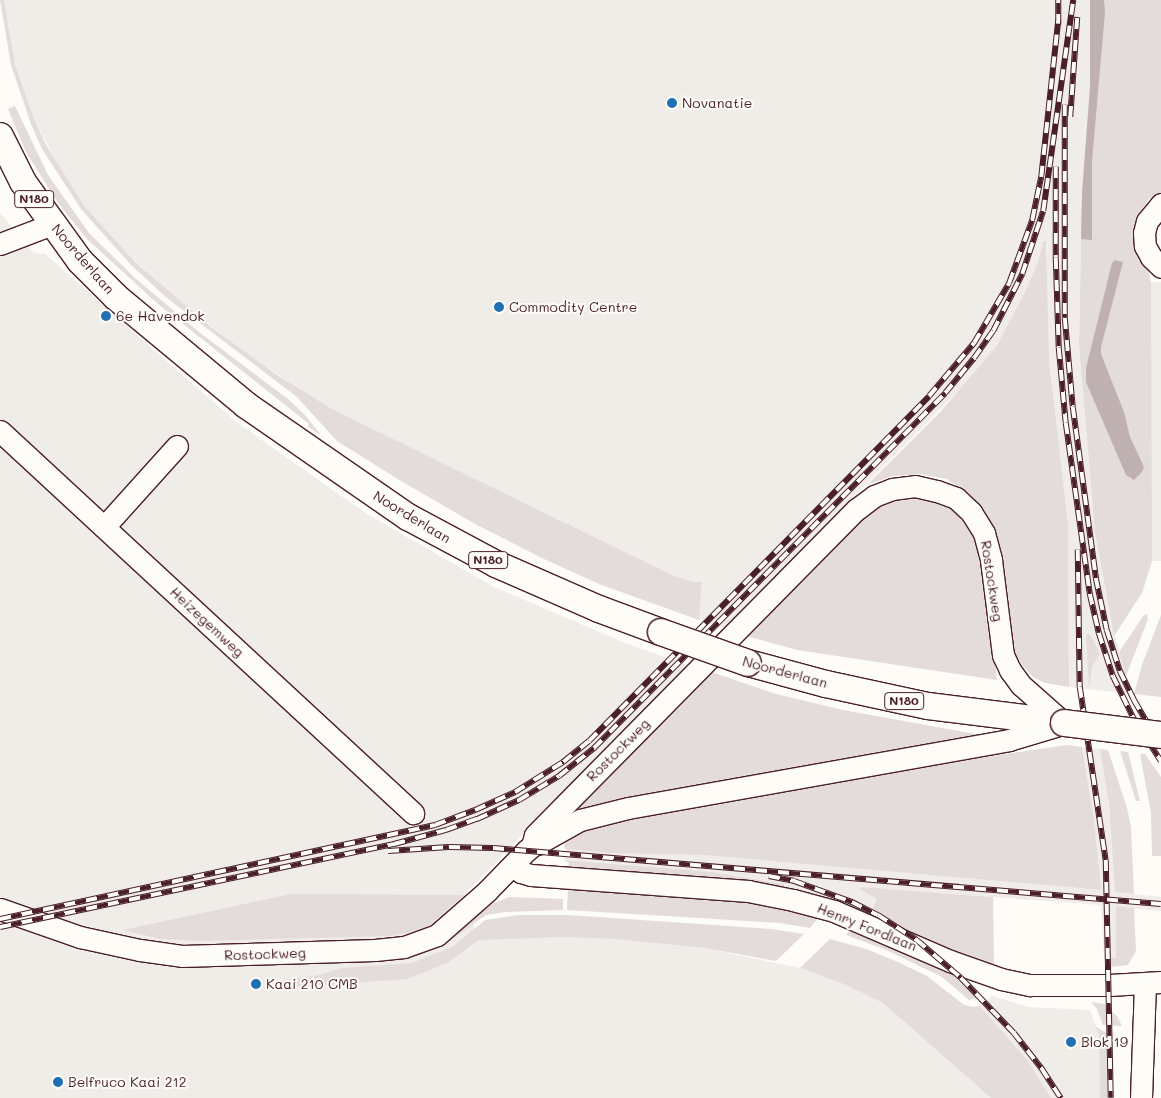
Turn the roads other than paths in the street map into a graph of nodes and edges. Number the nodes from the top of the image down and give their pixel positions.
1 (0, 136) edge
2 (1161, 204) edge
3 (52, 224) junction
4 (0, 244) edge
5 (1161, 267) edge
6 (0, 431) edge
7 (177, 446) dead end
8 (104, 527) junction
9 (1064, 723) junction
10 (1161, 735) edge
11 (413, 813) dead end
12 (532, 846) junction
13 (512, 865) junction
14 (0, 909) edge
15 (1153, 983) edge
16 (1141, 1098) edge

1 - 3 main road, Noorderlaan / N180
2 - 5 street
3 - 4 street
3 - 9 main road, Noorderlaan / N180, bridge
6 - 8 street, Heizegemweg
7 - 8 street
8 - 11 street, Heizegemweg
9 - 10 main road, Noorderlaan / N180, bridge
9 - 12 street, Noorderlaan
9 - 12 street, Rostockweg
12 - 13 street, Rostockweg
13 - 14 street, Rostockweg
13 - 15 street, Henry Fordlaan
15 - 16 street

